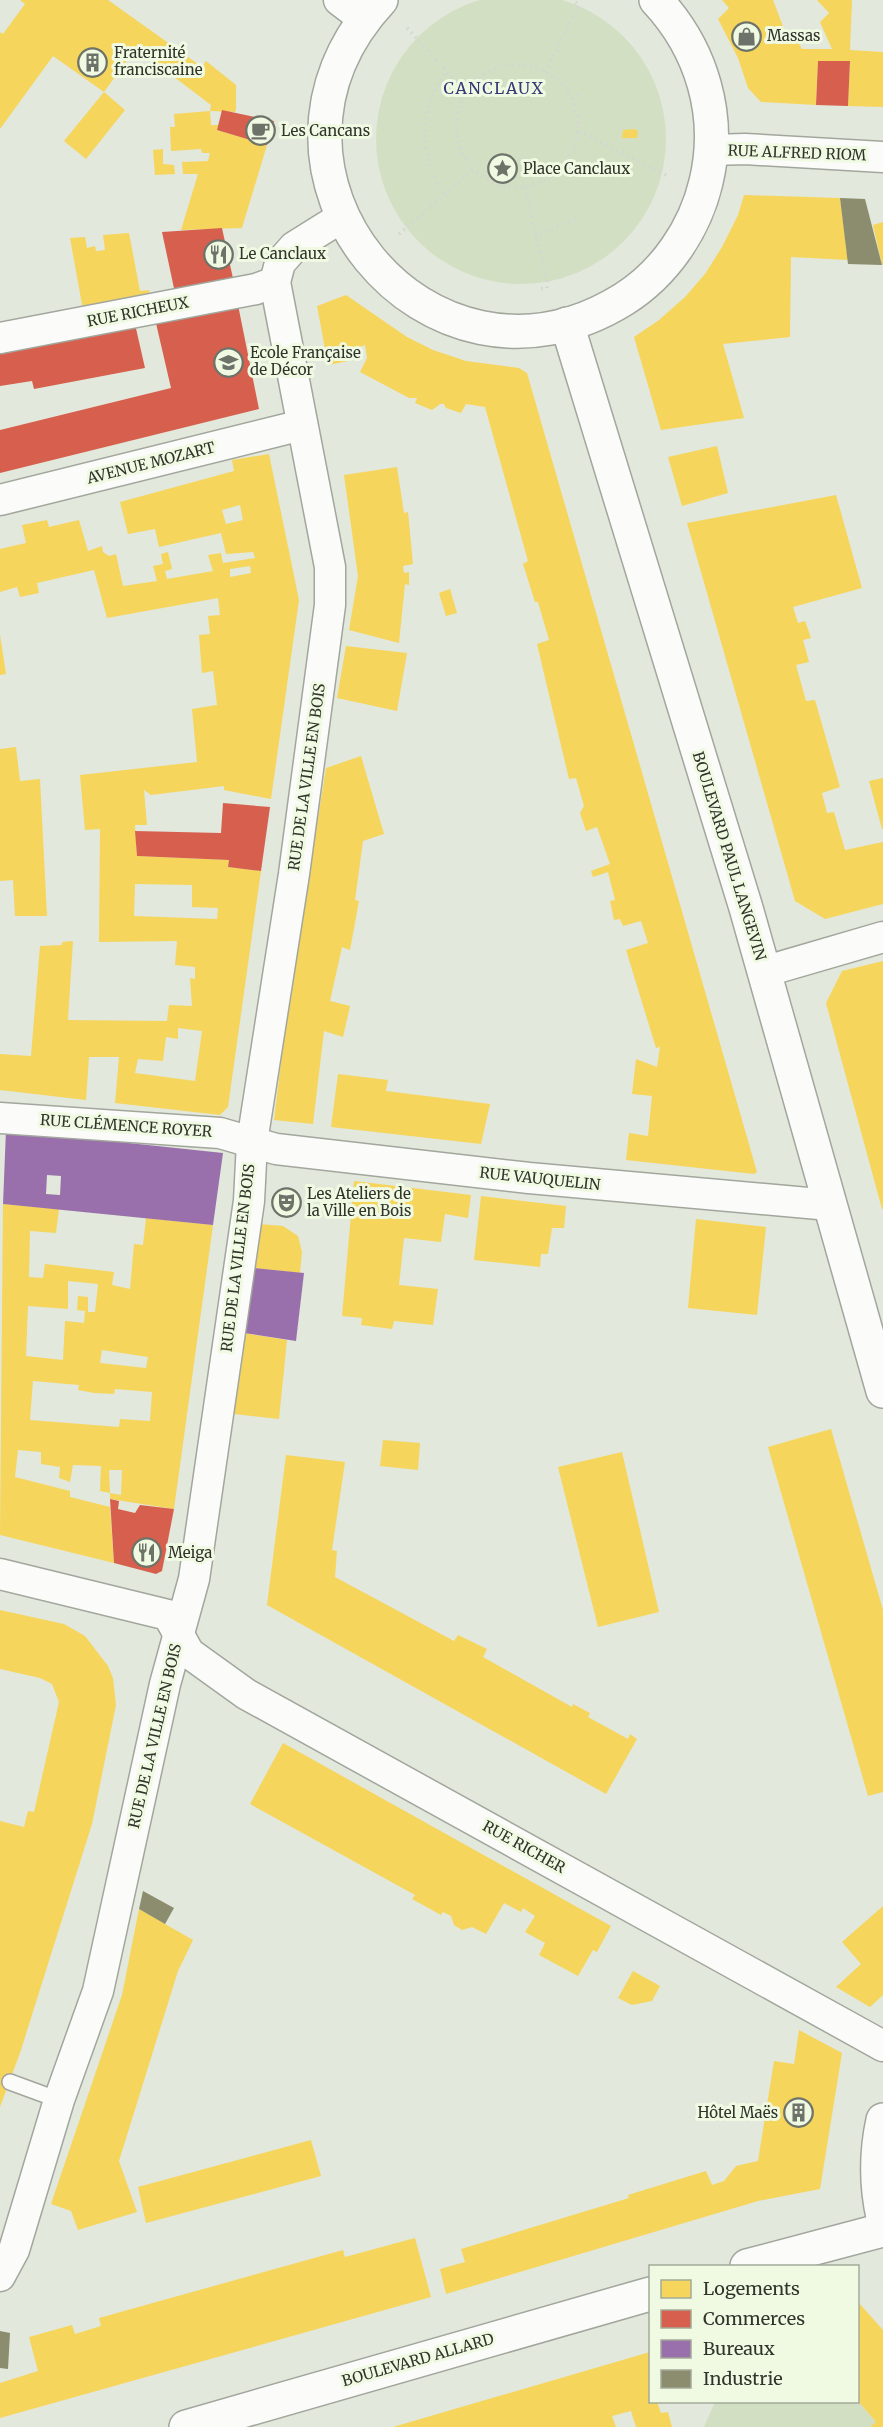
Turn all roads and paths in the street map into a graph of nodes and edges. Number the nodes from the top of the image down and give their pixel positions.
1 (573, 0) edge
2 (656, 0) edge
3 (362, 6) edge
4 (416, 38) dead end
5 (447, 71) junction
6 (545, 72) junction
7 (466, 92) junction
8 (581, 94) dead end
9 (572, 99) junction
10 (579, 131) junction
11 (712, 150) junction
12 (883, 157) edge
13 (474, 170) junction
14 (662, 173) dead end
15 (525, 187) junction
16 (444, 193) junction
17 (342, 217) junction
18 (580, 218) dead end
19 (406, 227) dead end
20 (535, 236) junction
21 (547, 281) dead end
22 (275, 282) junction
23 (567, 324) junction
24 (0, 338) edge
25 (302, 425) junction
26 (0, 500) edge
27 (883, 938) edge
28 (763, 972) junction
29 (0, 1118) edge
30 (252, 1142) junction
31 (830, 1205) junction
32 (883, 1390) edge
33 (0, 1574) edge
34 (178, 1633) junction
35 (883, 2046) edge
36 (10, 2082) dead end
37 (59, 2100) junction
38 (883, 2120) edge
39 (883, 2217) edge
40 (883, 2230) edge
41 (751, 2265) edge
42 (0, 2276) edge
43 (649, 2295) edge
44 (186, 2427) edge

1 - 6 path
2 - 11 street
3 - 17 street
4 - 5 path
5 - 7 path
5 - 16 path
6 - 7 path
6 - 9 path
7 - 13 path
8 - 9 path
9 - 10 path
10 - 14 path
10 - 15 path
11 - 12 street, RUE ALFRED RIOM
11 - 23 street
13 - 15 path
13 - 16 path
15 - 20 path
16 - 19 path
17 - 22 street
17 - 23 street
18 - 20 path
20 - 21 path
22 - 24 street, RUE RICHEUX
22 - 25 street, RUE DE LA VILLE EN BOIS
23 - 28 street, BOULEVARD PAUL LANGEVIN
25 - 26 street, AVENUE MOZART
25 - 30 street, RUE DE LA VILLE EN BOIS
27 - 28 street
28 - 31 street, BOULEVARD PAUL LANGEVIN
29 - 30 street, RUE CLÉMENCE ROYER
30 - 31 street, RUE VAUQUELIN
30 - 34 street, RUE DE LA VILLE EN BOIS
31 - 32 street, BOULEVARD PAUL LANGEVIN
33 - 34 street, RUE RICHER
34 - 35 street, RUE RICHER
34 - 37 street, RUE DE LA VILLE EN BOIS
36 - 37 lane
37 - 42 street, RUE DE LA VILLE EN BOIS
38 - 39 street
40 - 41 street
43 - 44 street, BOULEVARD ALLARD

